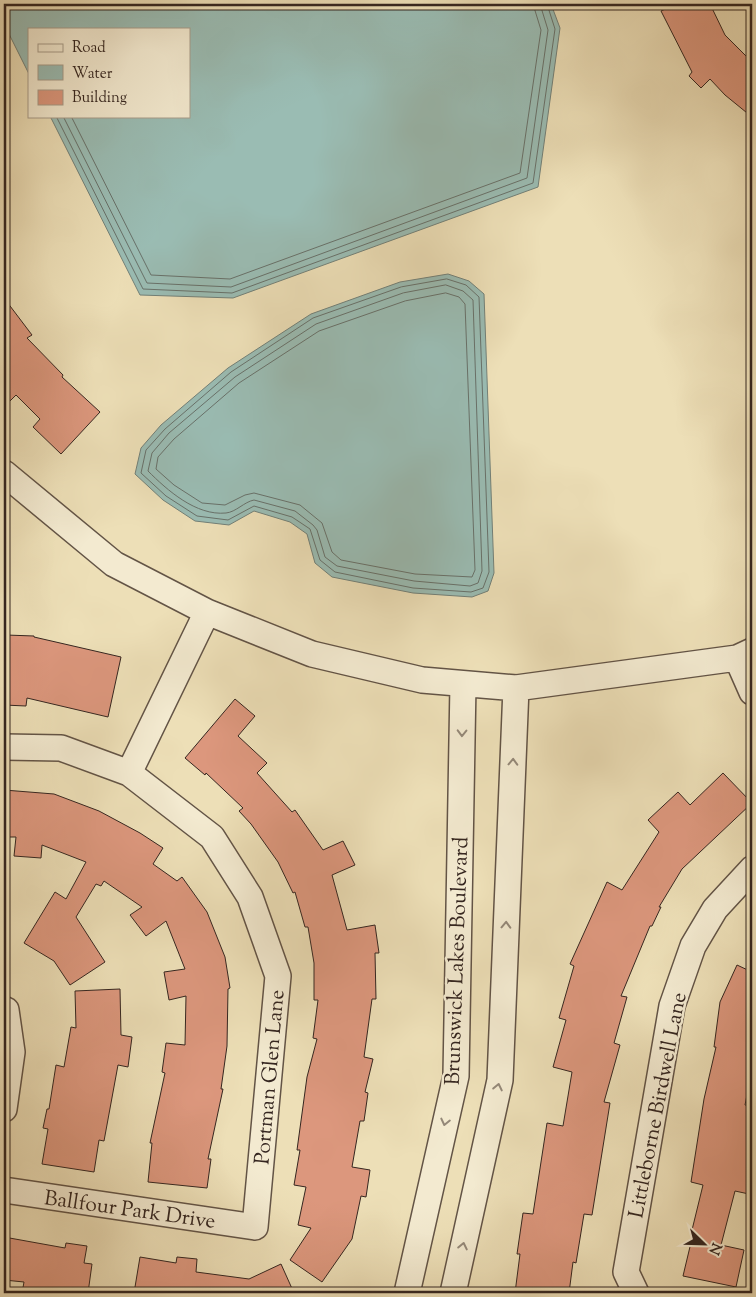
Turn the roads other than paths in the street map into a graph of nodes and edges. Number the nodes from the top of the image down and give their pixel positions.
1 (4, 473) edge
2 (207, 612) junction
3 (745, 655) edge
4 (463, 684) junction
5 (516, 688) junction
6 (752, 692) edge
7 (4, 747) edge
8 (129, 773) junction
9 (752, 869) edge
10 (6, 1010) dead end
11 (4, 1109) edge
12 (4, 1190) edge
13 (255, 1227) joint
14 (631, 1283) edge
15 (407, 1293) edge
16 (453, 1293) edge

1 - 2 street
2 - 4 street
2 - 8 street
3 - 5 street
3 - 6 street
4 - 5 street
4 -> 15 street, Brunswick Lakes Boulevard
16 -> 5 street
7 - 8 street, Portman Glen Lane
8 - 13 street, Portman Glen Lane
9 - 14 street, Littleborne Birdwell Lane
10 - 11 street
12 - 13 street, Ballfour Park Drive

